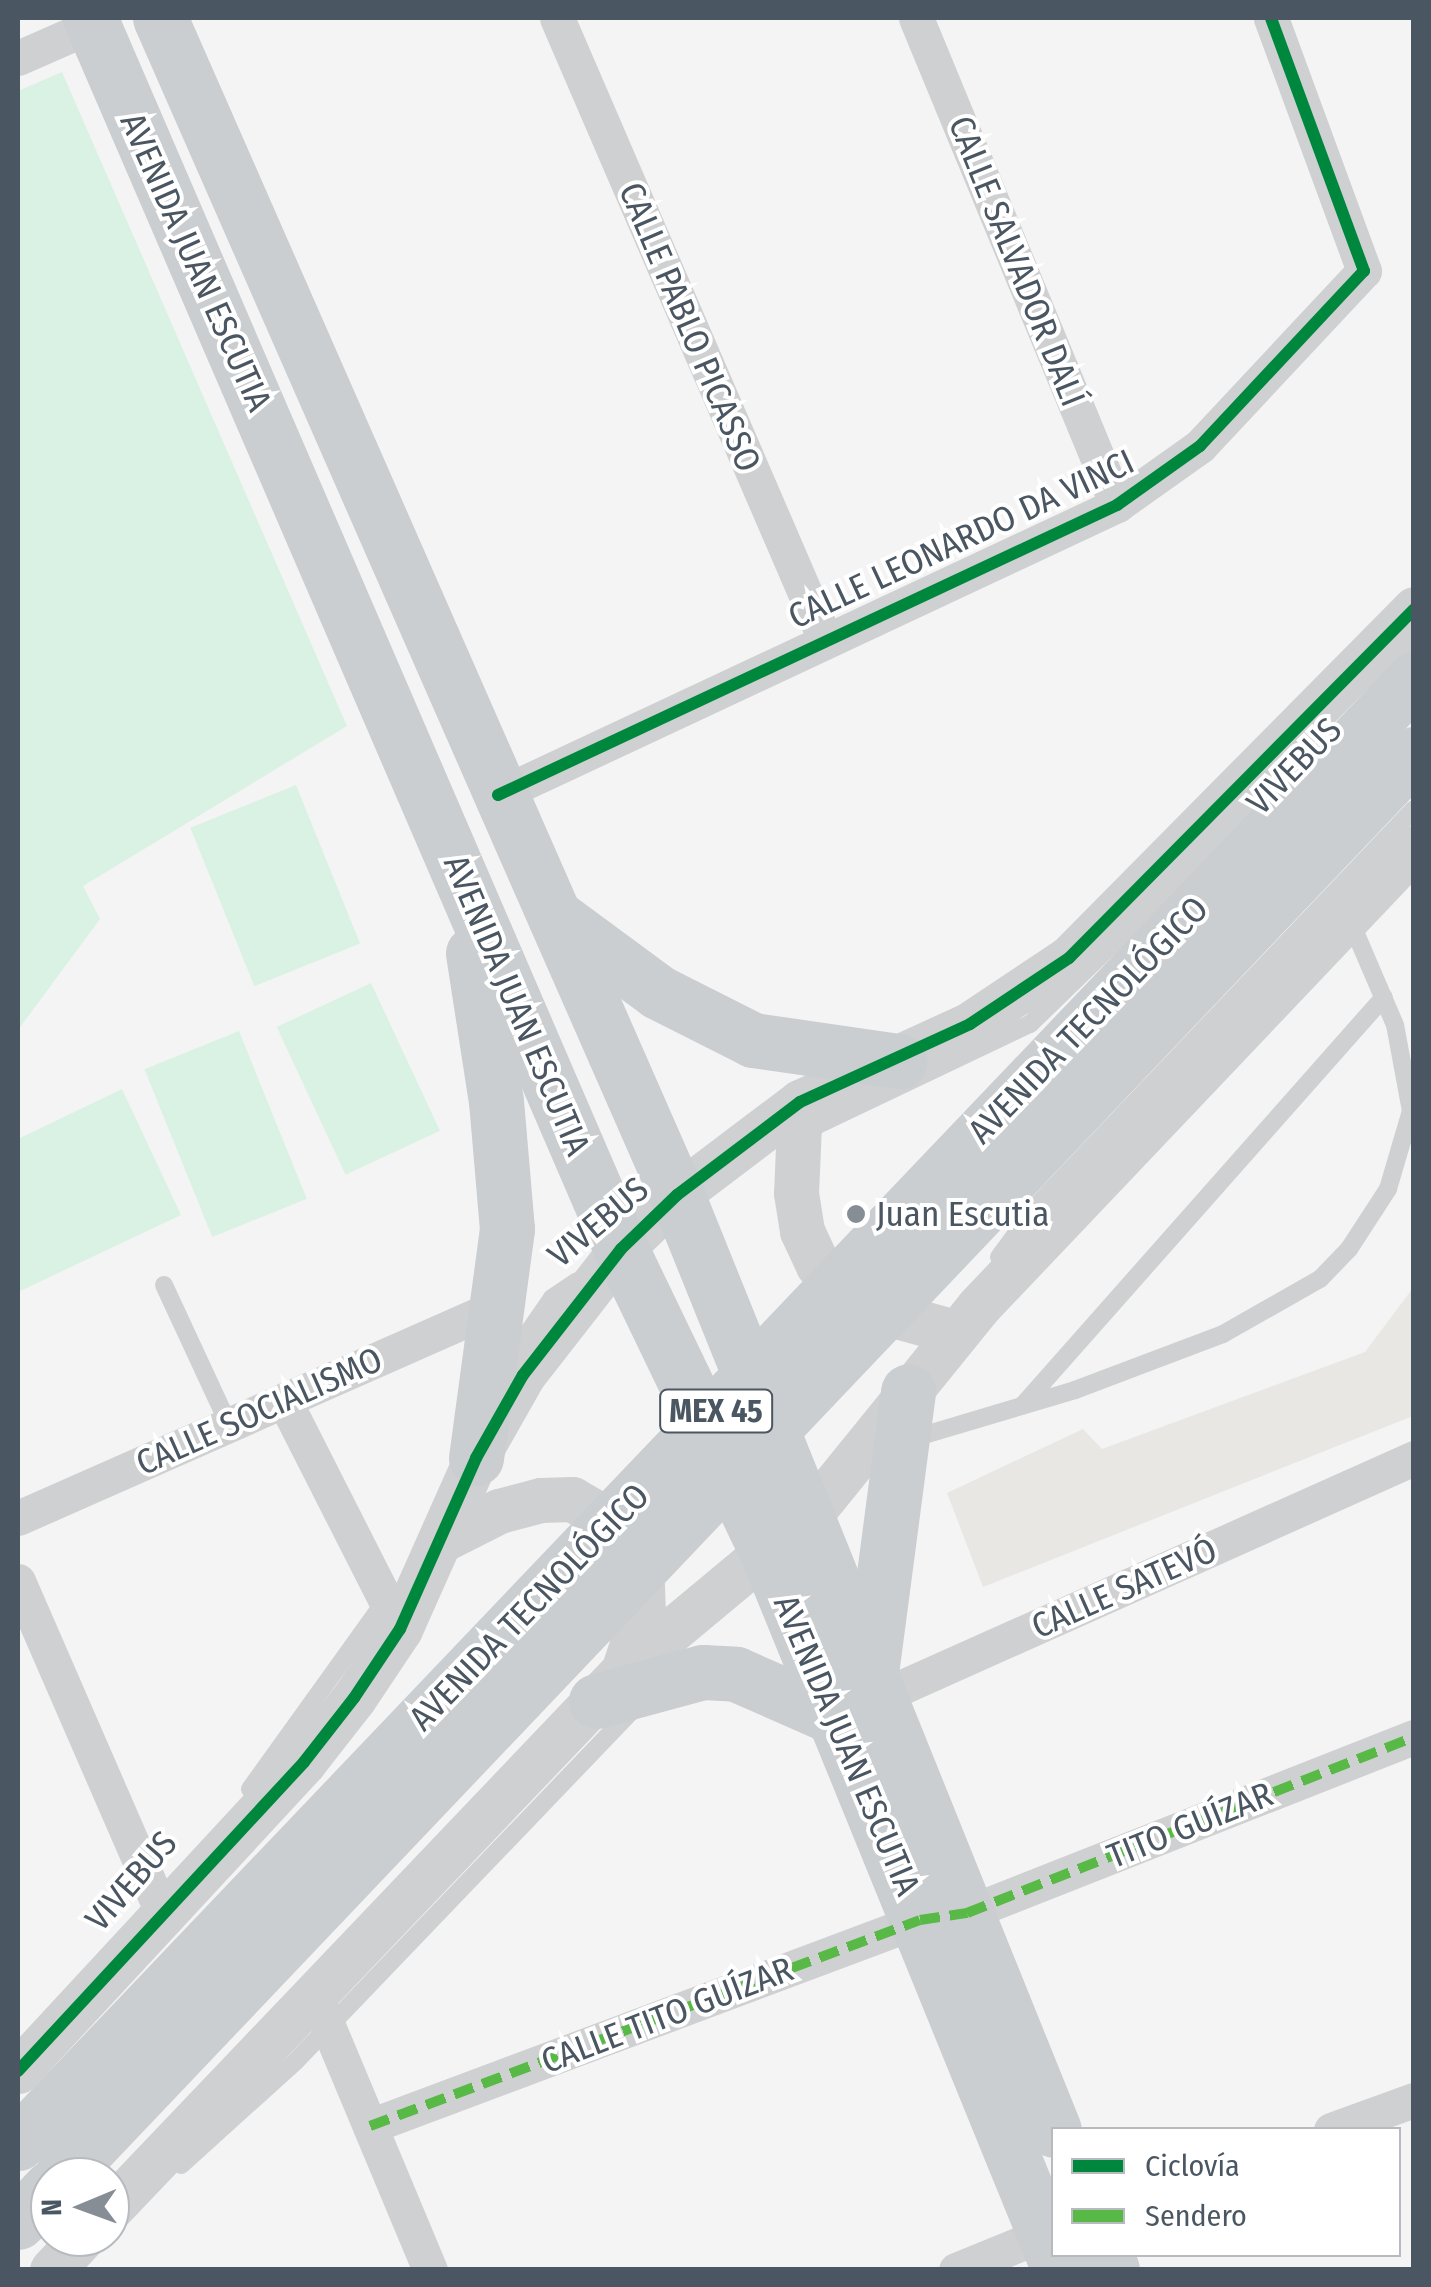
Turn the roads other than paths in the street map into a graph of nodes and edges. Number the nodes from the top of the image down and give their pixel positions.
1 (160, 18) edge
2 (557, 18) edge
3 (916, 18) edge
4 (1272, 18) edge
5 (91, 21) edge
6 (18, 58) edge
7 (1117, 505) junction
8 (1414, 609) edge
9 (824, 637) junction
10 (1414, 643) edge
11 (1394, 681) edge
12 (1414, 754) edge
13 (1282, 778) dead end
14 (498, 795) junction
15 (1414, 809) edge
16 (1414, 848) edge
17 (460, 871) junction
18 (547, 910) junction
19 (1348, 916) junction
20 (1384, 997) junction
21 (899, 1061) junction
22 (799, 1118) junction
23 (678, 1195) junction
24 (621, 1249) junction
25 (164, 1285) dead end
26 (500, 1304) junction
27 (950, 1330) junction
28 (284, 1400) junction
29 (1022, 1406) junction
30 (907, 1416) junction
31 (229, 1424) junction
32 (479, 1436) junction
33 (1414, 1458) edge
34 (809, 1516) junction
35 (18, 1518) edge
36 (444, 1539) junction
37 (768, 1555) junction
38 (18, 1580) edge
39 (393, 1615) junction
40 (651, 1669) junction
41 (862, 1696) junction
42 (1414, 1737) edge
43 (160, 1905) junction
44 (944, 1916) junction
45 (322, 2011) junction
46 (18, 2050) edge
47 (18, 2071) edge
48 (1414, 2100) edge
49 (370, 2126) junction
50 (1052, 2127) edge
51 (1339, 2127) edge
52 (18, 2144) edge
53 (80, 2157) edge
54 (130, 2190) edge
55 (130, 2208) edge
56 (1051, 2242) edge
57 (1051, 2245) edge
58 (430, 2270) edge
59 (956, 2270) edge

1 - 14 main road, AVENIDA JUAN ESCUTIA
2 - 9 street, CALLE PABLO PICASSO
3 - 7 street, CALLE SALVADOR DALÍ
4 - 7 street, CALLE LEONARDO DA VINCI
5 - 6 street
5 - 17 main road, AVENIDA JUAN ESCUTIA
7 - 9 street, CALLE LEONARDO DA VINCI
8 - 21 street
9 - 14 street, CALLE LEONARDO DA VINCI
10 - 11 lane
11 - 52 main road, AVENIDA TECNOLÓGICO / MEX 45, bridge
12 - 53 main road, AVENIDA TECNOLÓGICO / MEX 45, bridge
13 - 22 lane, VIVEBUS
14 - 18 main road, AVENIDA JUAN ESCUTIA
15 - 27 lane
16 - 19 street
17 - 24 main road, AVENIDA JUAN ESCUTIA
17 - 26 main road
18 - 21 main road
18 - 23 main road, AVENIDA JUAN ESCUTIA
19 - 20 lane
19 - 27 street
20 - 29 lane
20 - 29 lane
21 - 22 street
22 - 23 street
22 - 27 street
23 - 24 street
23 - 34 main road, AVENIDA JUAN ESCUTIA
24 - 32 street
24 - 37 main road, AVENIDA JUAN ESCUTIA
25 - 31 lane
26 - 28 street, CALLE SOCIALISMO
26 - 32 main road
27 - 30 street
27 - 34 lane
28 - 31 street, CALLE SOCIALISMO
28 - 39 street
29 - 30 lane
30 - 34 street
30 - 41 main road
31 - 35 street, CALLE SOCIALISMO
32 - 36 street
32 - 39 lane
33 - 41 street, CALLE SATEVÓ
34 - 37 street
34 - 41 main road, AVENIDA JUAN ESCUTIA
36 - 39 street
36 - 40 street
37 - 40 street
37 - 40 lane
37 - 41 main road, AVENIDA JUAN ESCUTIA
38 - 43 street
39 - 43 street
40 - 41 main road
40 - 45 street
40 - 45 lane
41 - 44 main road, AVENIDA JUAN ESCUTIA
42 - 44 street, TITO GUÍZAR
43 - 46 lane, VIVEBUS
43 - 47 street
44 - 49 street, CALLE TITO GUÍZAR
44 - 50 main road, AVENIDA JUAN ESCUTIA
44 - 56 main road, AVENIDA JUAN ESCUTIA
45 - 49 street
45 - 54 street
45 - 55 lane
48 - 51 street
49 - 58 street
57 - 59 street

